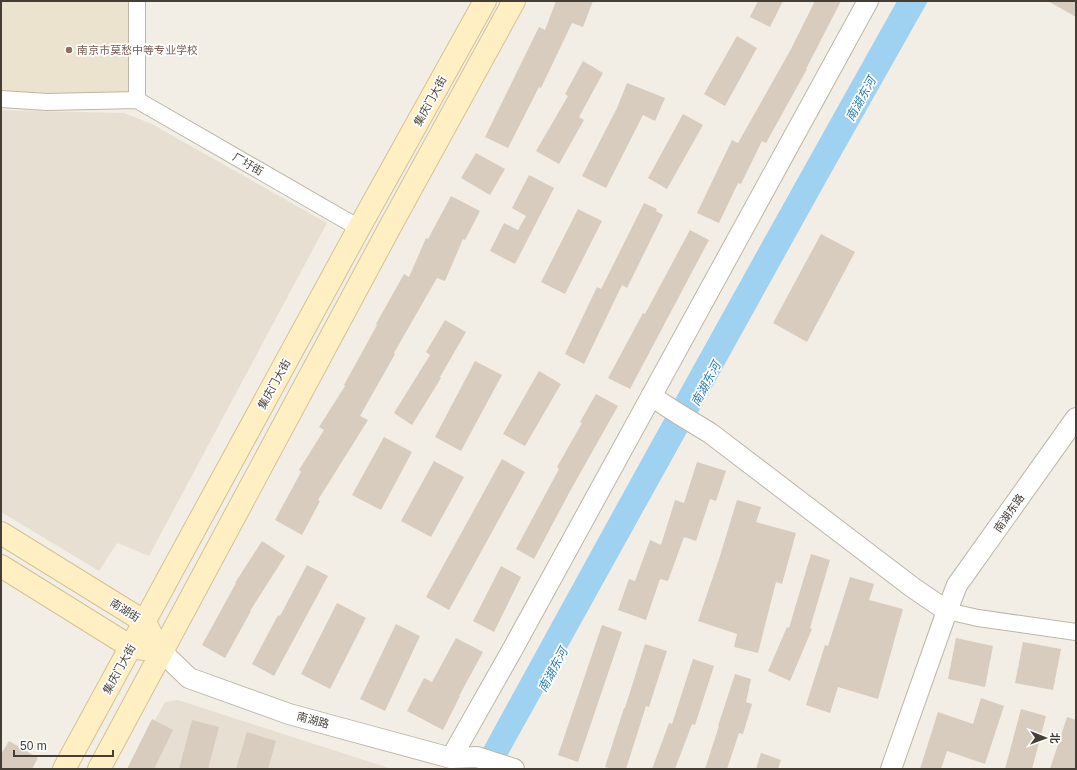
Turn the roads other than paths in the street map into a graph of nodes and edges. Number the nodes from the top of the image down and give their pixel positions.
1 (138, 1) edge
2 (485, 1) edge
3 (514, 1) edge
4 (868, 1) edge
5 (1, 99) edge
6 (137, 100) junction
7 (359, 228) junction
8 (651, 396) junction
9 (1076, 418) edge
10 (1, 533) edge
11 (1, 566) edge
12 (947, 611) junction
13 (145, 622) junction
14 (1076, 632) edge
15 (131, 647) junction
16 (162, 652) junction
17 (449, 763) edge
18 (64, 769) edge
19 (99, 769) edge
20 (514, 769) edge
21 (891, 769) edge

1 - 6 street
2 - 7 main road, 集庆门大街
3 - 16 main road
4 - 8 street
5 - 6 street
6 - 7 street, 厂圩街
7 - 13 main road, 集庆门大街
8 - 12 street
8 - 17 street
9 - 12 street, 南湖东路
10 - 13 main road, 南湖街
11 - 15 main road
12 - 14 street
12 - 21 street, 南湖东路
13 - 15 main road, 集庆门大街
13 - 16 main road, 南湖街
15 - 16 main road
15 - 18 main road, 集庆门大街
16 - 17 street, 南湖路
16 - 19 main road
17 - 20 street, 南湖路

